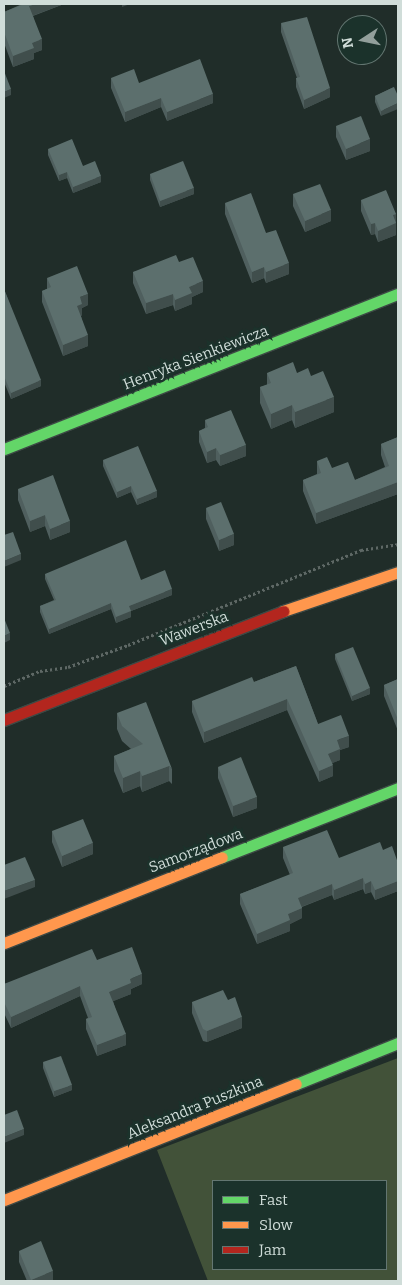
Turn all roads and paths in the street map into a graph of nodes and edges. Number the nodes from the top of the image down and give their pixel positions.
1 (398, 294) edge
2 (4, 449) edge
3 (398, 544) edge
4 (398, 572) edge
5 (4, 686) edge
6 (4, 720) edge
7 (398, 788) edge
8 (4, 942) edge
9 (398, 1043) edge
10 (4, 1200) edge

1 - 2 street, Henryka Sienkiewicza
3 - 5 path
4 - 6 street, Wawerska
7 - 8 street, Samorządowa
9 - 10 street, Aleksandra Puszkina

